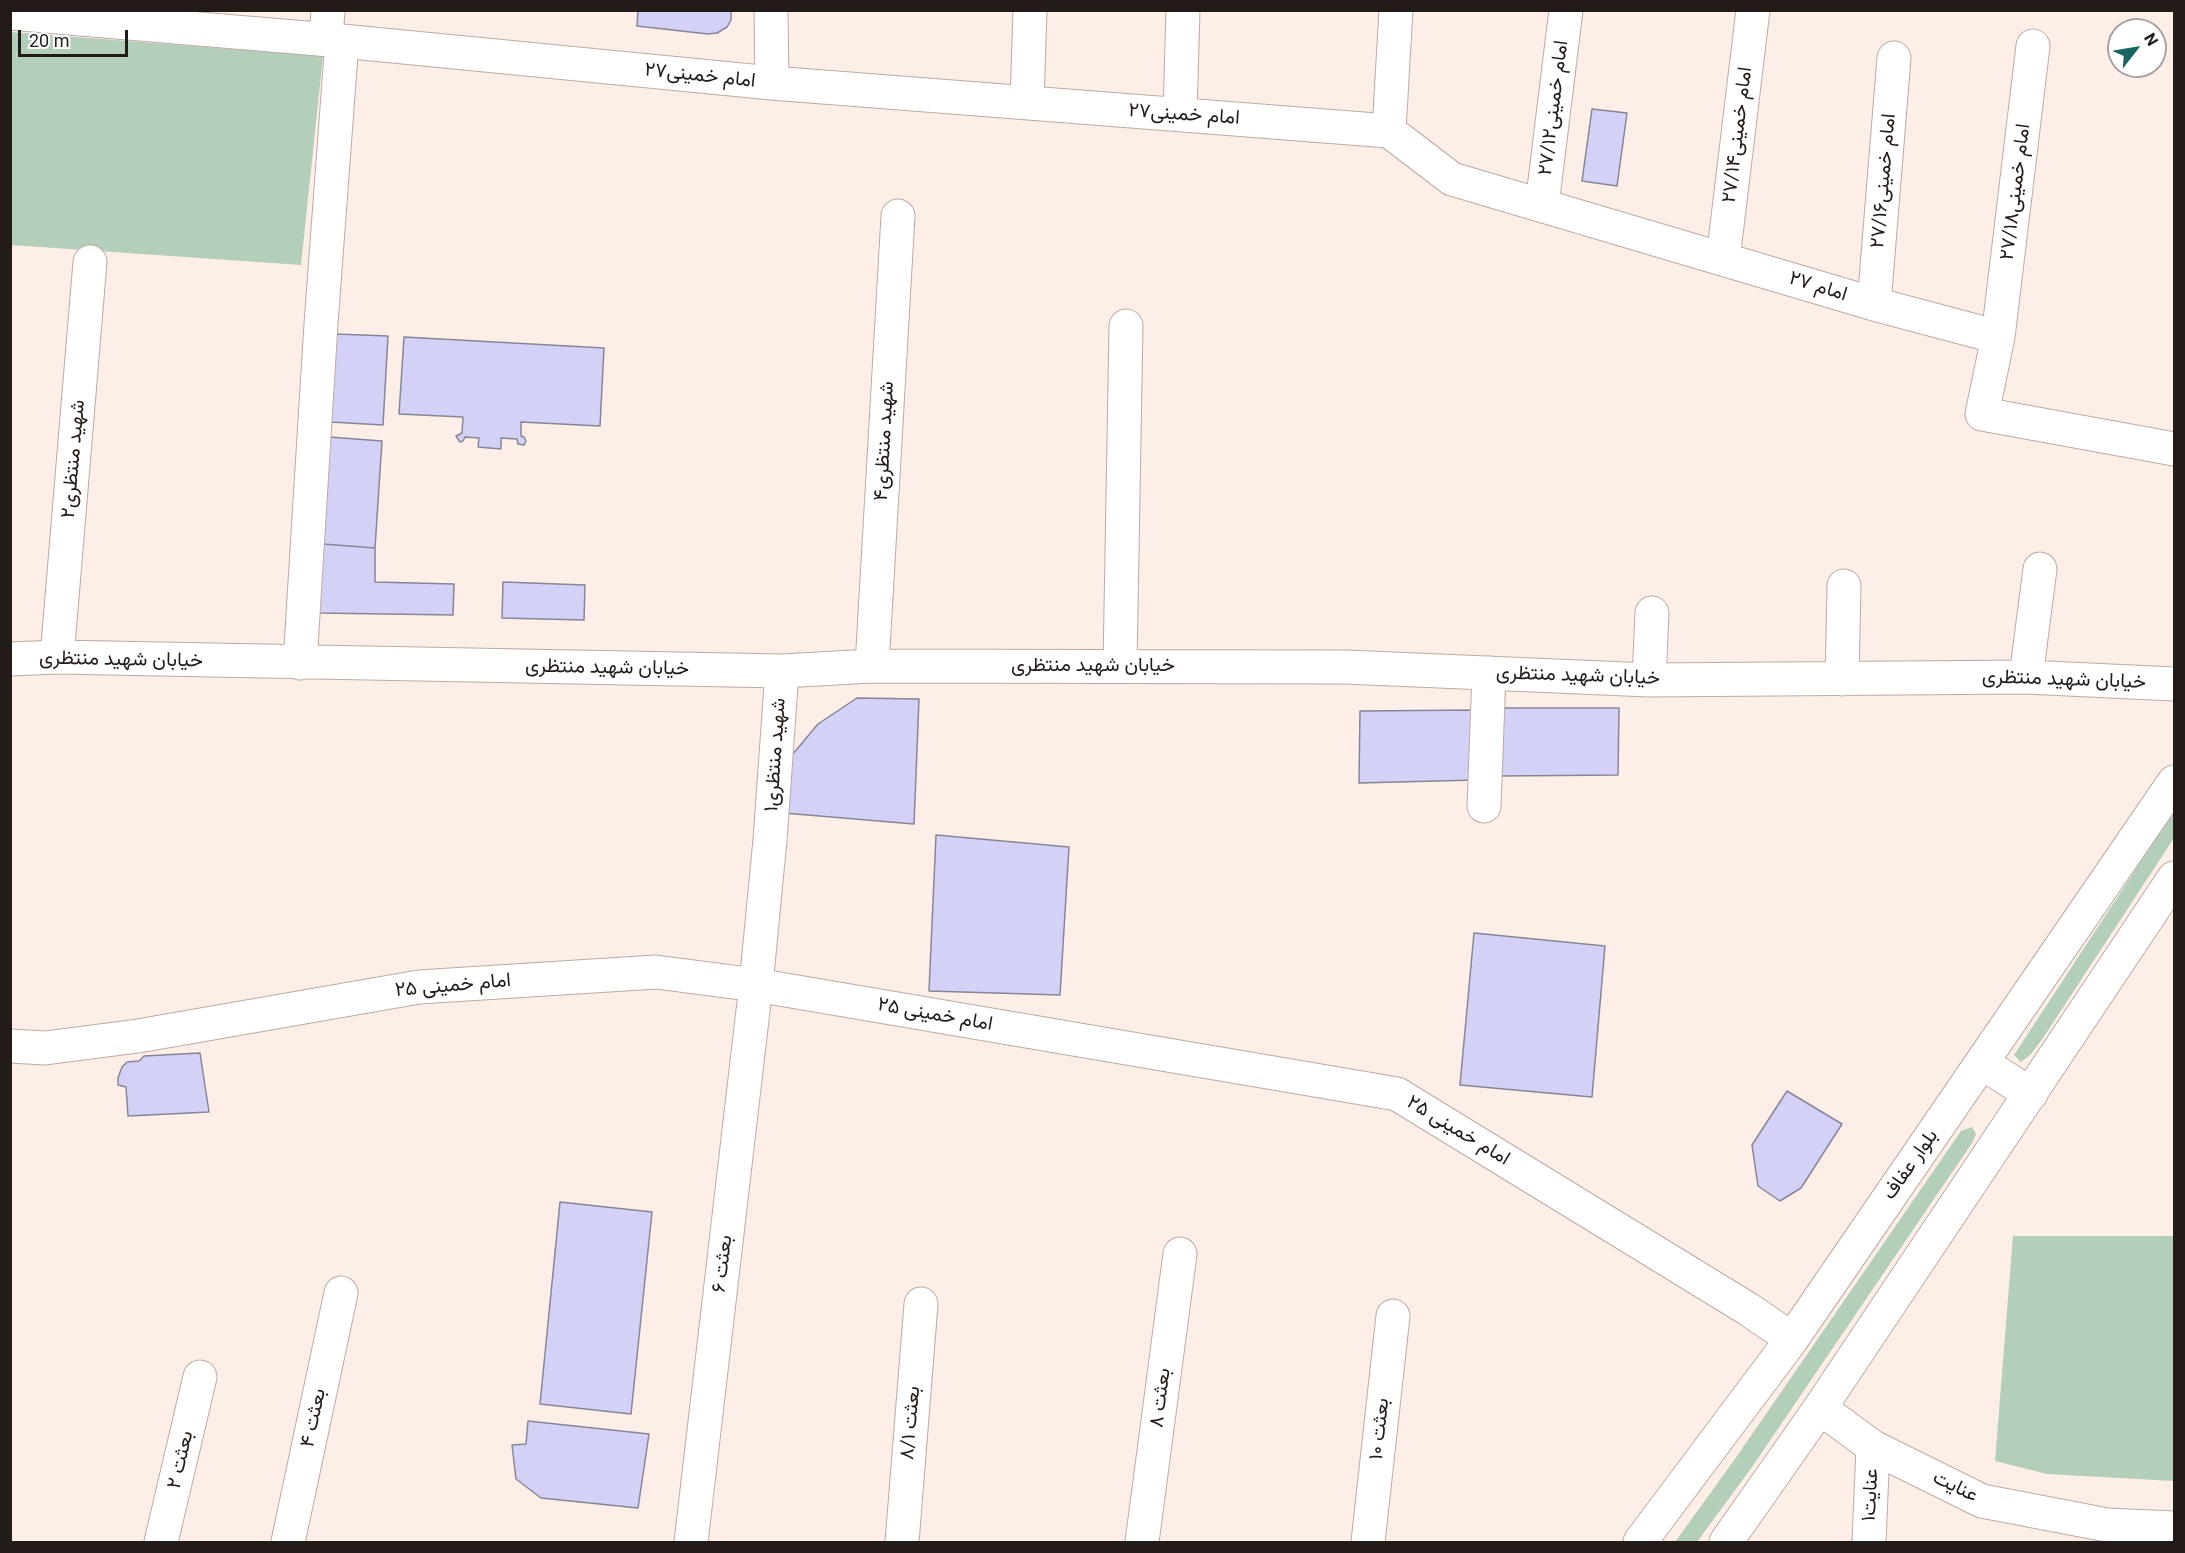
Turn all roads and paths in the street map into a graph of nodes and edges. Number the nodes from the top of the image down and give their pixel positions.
1 (771, 10) edge
2 (1030, 10) edge
3 (1182, 10) edge
4 (1396, 10) edge
5 (1566, 10) edge
6 (1753, 10) edge
7 (10, 13) edge
8 (332, 30) edge
9 (2033, 46) dead end
10 (1894, 58) dead end
11 (772, 83) junction
12 (1027, 103) junction
13 (1180, 114) junction
14 (1389, 130) junction
15 (1542, 205) junction
16 (898, 216) dead end
17 (1723, 259) junction
18 (90, 262) dead end
19 (1874, 304) junction
20 (1126, 326) dead end
21 (1998, 338) junction
22 (2175, 449) edge
23 (2040, 569) dead end
24 (1844, 586) dead end
25 (1652, 613) dead end
26 (57, 657) junction
27 (10, 659) edge
28 (300, 663) junction
29 (872, 666) junction
30 (1120, 666) junction
31 (782, 671) junction
32 (1489, 673) junction
33 (2026, 677) junction
34 (1842, 679) junction
35 (1649, 680) junction
36 (2175, 684) edge
37 (2175, 782) edge
38 (1484, 806) dead end
39 (2175, 878) edge
40 (756, 985) junction
41 (10, 1046) edge
42 (1982, 1063) junction
43 (2031, 1094) junction
44 (1180, 1254) dead end
45 (341, 1293) dead end
46 (921, 1304) dead end
47 (1393, 1316) dead end
48 (1792, 1339) junction
49 (200, 1377) dead end
50 (1820, 1408) junction
51 (1873, 1447) junction
52 (2175, 1528) edge
53 (2107, 1534) edge
54 (161, 1542) edge
55 (288, 1542) edge
56 (691, 1542) edge
57 (902, 1542) edge
58 (1142, 1542) edge
59 (1368, 1542) edge
60 (1640, 1542) edge
61 (1726, 1542) edge
62 (1869, 1542) edge

1 - 11 street
2 - 12 street
3 - 13 street
4 - 14 street
5 - 15 street, امام خمینی۲۷/۱۲
6 - 17 street, امام خمینی۲۷/۱۴
7 - 8 street, امام خمینی۲۷
8 - 11 street, امام خمینی۲۷
8 - 28 street
9 - 21 street, امام خمینی۲۷/۱۸
10 - 19 street, امام خمینی۲۷/۱۶
11 - 12 street, امام خمینی۲۷
12 - 13 street, امام خمینی۲۷
13 - 14 street, امام خمینی۲۷
14 - 15 street, امام ۲۷
15 - 17 street, امام ۲۷
16 - 29 street, شهید منتظری۴
17 - 19 street, امام ۲۷
18 - 26 street, شهید منتظری۲
19 - 21 street, امام ۲۷
20 - 30 street
21 - 22 street
23 - 33 street
24 - 34 street
25 - 35 street
26 - 27 street, خیابان شهید منتظری
26 - 28 street, خیابان شهید منتظری
28 - 31 street, خیابان شهید منتظری
29 - 30 street, خیابان شهید منتظری
29 - 31 street, خیابان شهید منتظری
30 - 32 street, خیابان شهید منتظری
31 - 40 street, شهید منتظری۱
32 - 35 street, خیابان شهید منتظری
32 - 38 street
33 - 34 street, خیابان شهید منتظری
33 - 36 street, خیابان شهید منتظری
34 - 35 street, خیابان شهید منتظری
37 - 42 street, بلوار عفاف
39 - 43 street
40 - 41 street, امام خمینی ۲۵
40 - 48 street, امام خمینی ۲۵
40 - 56 street, بعثت ۶
42 - 43 street
42 - 48 street, بلوار عفاف
43 - 50 street
44 - 58 street, بعثت ۸
45 - 55 street, بعثت ۴
46 - 57 street, بعثت ۸/۱
47 - 59 street, بعثت ۱۰
48 - 60 street, بلوار عفاف
49 - 54 street, بعثت ۲
50 - 51 street, عنایت
50 - 61 street
51 - 53 street, عنایت
51 - 62 street, عنایت۱
52 - 53 street, عنایت

